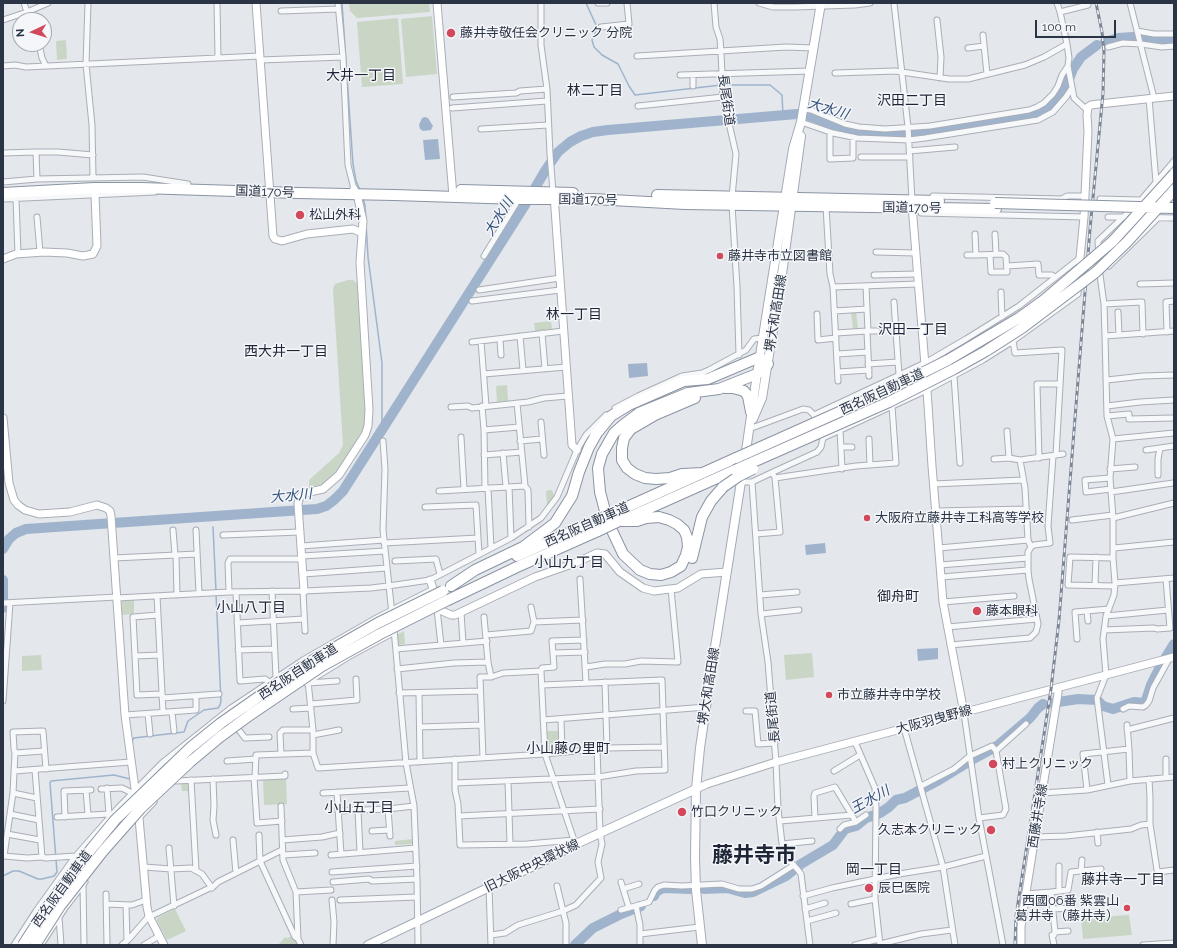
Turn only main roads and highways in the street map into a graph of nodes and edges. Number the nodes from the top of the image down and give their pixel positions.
1 (821, 4) edge
2 (1174, 174) edge
3 (3, 187) edge
4 (27, 188) junction
5 (269, 189) junction
6 (1174, 190) edge
7 (3, 193) edge
8 (789, 202) junction
9 (912, 204) junction
10 (995, 206) junction
11 (1174, 208) edge
12 (1174, 213) edge
13 (764, 360) junction
14 (757, 374) junction
15 (697, 380) junction
16 (719, 389) junction
17 (751, 412) junction
18 (749, 430) junction
19 (819, 436) junction
20 (703, 473) junction
21 (617, 517) junction
22 (597, 526) junction
23 (444, 592) junction
24 (696, 789) junction
25 (23, 945) edge
26 (35, 945) edge
27 (368, 945) edge
28 (702, 945) edge

1 - 8 main road, 堺大和高田線
2 - 20 highway, 西名阪自動車道, bridge
3 - 4 highway, 国道170号
4 - 5 highway, 国道170号
4 - 5 highway, 国道170号
4 - 7 highway, 国道170号
5 - 8 highway, 国道170号
6 - 19 highway, 西名阪自動車道, bridge
8 - 9 highway, 国道170号
8 - 9 highway, 国道170号
8 - 13 main road, 堺大和高田線
8 - 13 main road, 堺大和高田線
9 - 10 highway, 国道170号
10 - 11 highway, 国道170号, bridge
10 - 12 highway, 国道170号, bridge
13 - 14 highway
13 - 15 highway
13 - 18 main road, 堺大和高田線
14 - 16 highway
14 - 17 main road, 堺大和高田線
15 - 19 highway, bridge
15 - 23 highway
16 - 17 highway
16 - 20 highway
16 - 21 highway
17 - 18 main road, 堺大和高田線
18 - 24 main road, 堺大和高田線
19 - 21 highway, 西名阪自動車道, bridge
20 - 21 highway, 西名阪自動車道
21 - 22 highway, 西名阪自動車道, bridge
22 - 23 highway, 西名阪自動車道
22 - 23 highway, 西名阪自動車道
23 - 25 highway, 西名阪自動車道, bridge
23 - 26 highway, 西名阪自動車道, bridge
24 - 27 main road, 旧大阪中央環状線
24 - 28 main road, 堺大和高田線

